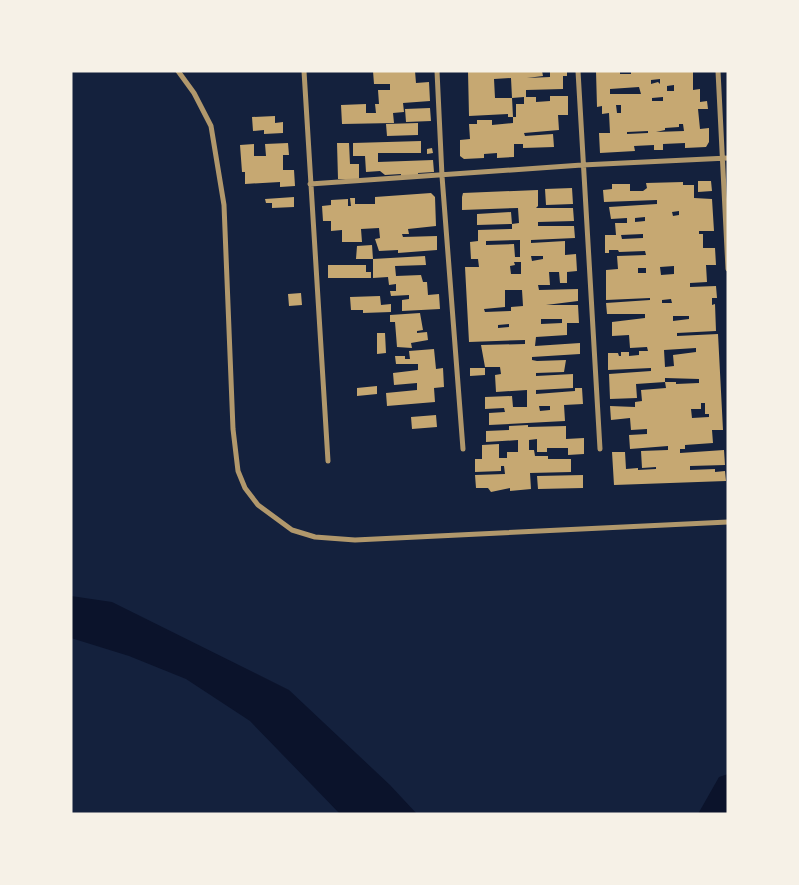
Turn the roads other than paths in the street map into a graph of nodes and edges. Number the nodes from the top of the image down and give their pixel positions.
1 (178, 71) edge
2 (304, 71) edge
3 (437, 71) edge
4 (578, 71) edge
5 (718, 71) edge
6 (721, 158) junction
7 (728, 158) edge
8 (582, 165) junction
9 (442, 176) junction
10 (310, 184) junction
11 (728, 269) edge
12 (463, 449) dead end
13 (600, 449) dead end
14 (328, 461) dead end
15 (728, 522) edge

1 - 15 street
2 - 10 street
3 - 9 street
4 - 8 street
5 - 6 street
6 - 7 street
6 - 8 street
6 - 11 street
8 - 9 street
8 - 13 street
9 - 10 street
9 - 12 street
10 - 14 street

